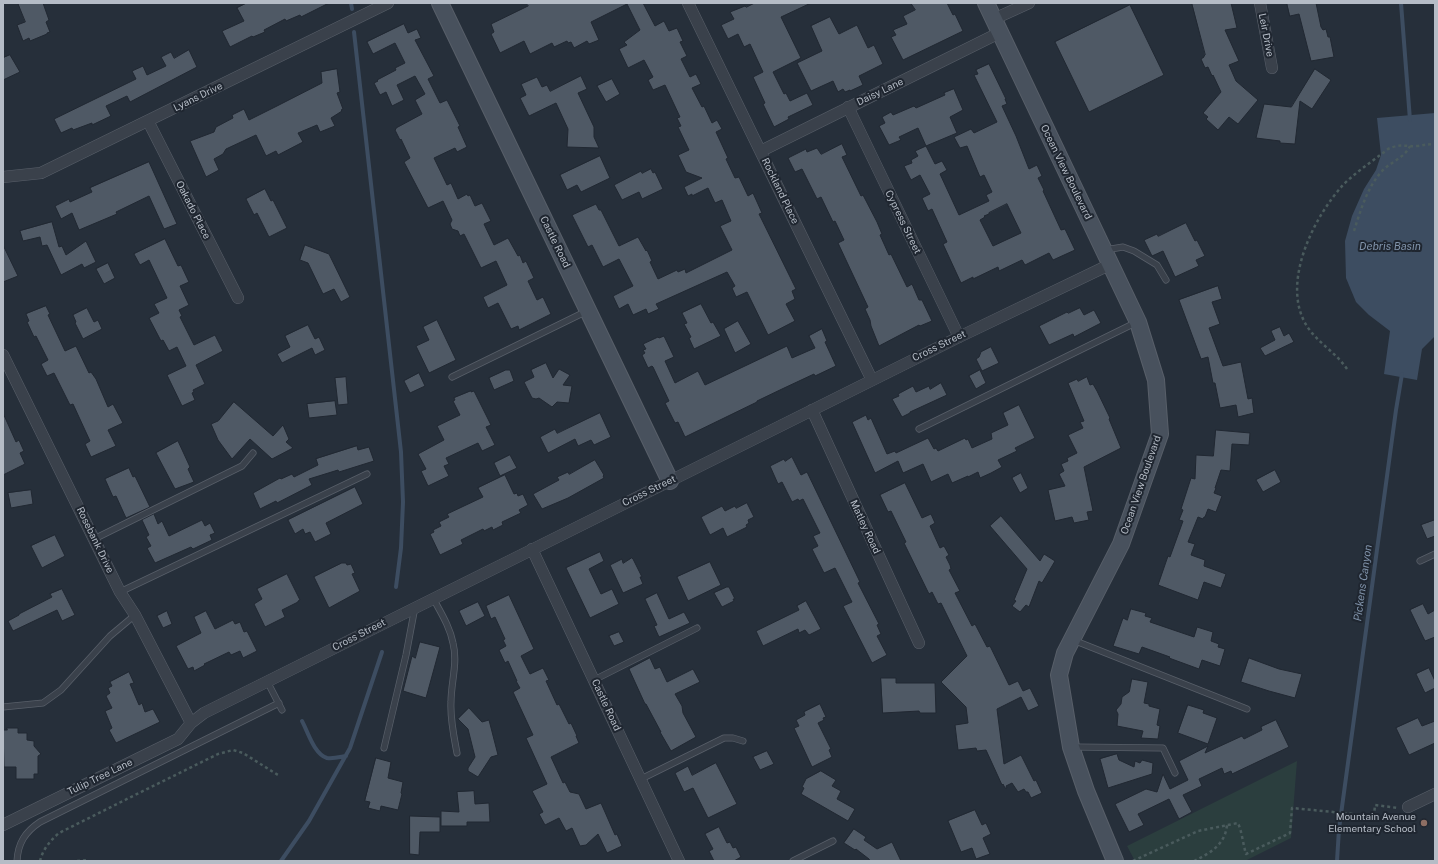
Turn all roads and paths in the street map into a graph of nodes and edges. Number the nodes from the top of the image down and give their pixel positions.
1 (388, 3) edge
2 (440, 3) edge
3 (688, 3) edge
4 (986, 3) edge
5 (1029, 3) edge
6 (1260, 3) edge
7 (997, 26) junction
8 (1272, 68) dead end
9 (848, 108) junction
10 (148, 121) junction
11 (1435, 144) edge
12 (1410, 146) junction
13 (761, 152) junction
14 (3, 177) edge
15 (1354, 231) dead end
16 (1104, 250) junction
17 (1111, 264) junction
18 (1166, 280) dead end
19 (238, 298) dead end
20 (588, 311) junction
21 (1138, 322) junction
22 (958, 336) junction
23 (3, 355) edge
24 (1347, 369) dead end
25 (7, 374) edge
26 (452, 377) dead end
27 (872, 380) junction
28 (812, 410) junction
29 (919, 429) dead end
30 (253, 453) dead end
31 (367, 474) dead end
32 (670, 481) junction
33 (94, 539) junction
34 (532, 549) junction
35 (1435, 554) edge
36 (1420, 561) dead end
37 (120, 592) junction
38 (433, 598) junction
39 (415, 607) junction
40 (135, 615) junction
41 (697, 628) dead end
42 (1072, 639) junction
43 (919, 643) dead end
44 (594, 680) junction
45 (267, 681) junction
46 (279, 704) junction
47 (3, 707) edge
48 (1247, 709) dead end
49 (282, 710) dead end
50 (191, 723) junction
51 (743, 741) dead end
52 (1071, 747) junction
53 (384, 748) dead end
54 (457, 753) dead end
55 (1175, 773) dead end
56 (278, 775) dead end
57 (641, 780) junction
58 (1435, 794) edge
59 (1408, 807) joint
60 (3, 825) edge
61 (1227, 825) junction
62 (833, 841) dead end
63 (88, 860) dead end
64 (17, 861) edge
65 (40, 861) edge
66 (77, 861) edge
67 (679, 861) edge
68 (792, 861) edge
69 (1115, 861) edge
70 (1133, 861) edge
71 (1194, 861) edge

1 - 10 street, Lyans Drive
2 - 20 street, Castle Road
3 - 13 street, Rockland Place
4 - 7 street, Ocean View Boulevard
5 - 7 street, Daisy Lane
6 - 8 street, Leir Drive
7 - 9 street, Daisy Lane
7 - 16 street, Ocean View Boulevard
9 - 13 street, Daisy Lane
9 - 22 street, Cypress Street
10 - 14 street, Lyans Drive
10 - 19 street, Oakado Place
11 - 12 path
12 - 15 path
12 - 24 path
13 - 27 street, Rockland Place
16 - 17 street, Ocean View Boulevard
16 - 18 lane
17 - 21 street, Ocean View Boulevard
17 - 22 street, Cross Street
20 - 26 lane
20 - 32 street, Castle Road
21 - 29 lane
21 - 42 street, Ocean View Boulevard
22 - 27 street, Cross Street
23 - 25 street, Rosebank Drive
25 - 33 street, Rosebank Drive
27 - 28 street, Cross Street
28 - 32 street, Cross Street
28 - 43 street, Matley Road
30 - 33 lane
31 - 37 lane
32 - 34 street, Cross Street
33 - 37 street, Rosebank Drive
34 - 38 street, Cross Street
34 - 44 street, Castle Road
35 - 36 lane
37 - 40 street, Rosebank Drive
38 - 39 street, Cross Street
38 - 54 lane
39 - 45 street, Cross Street
39 - 53 lane
40 - 47 lane
40 - 50 street, Rosebank Drive
41 - 44 lane
42 - 48 lane
42 - 52 street, Ocean View Boulevard
44 - 57 street, Castle Road
45 - 46 lane
45 - 50 street, Cross Street
46 - 49 lane
46 - 64 lane
50 - 60 street, Tulip Tree Lane
51 - 57 lane
52 - 55 lane
52 - 69 street, Ocean View Boulevard
56 - 65 path
57 - 67 street, Castle Road
58 - 59 street
59 - 61 path
61 - 70 path
61 - 71 path
62 - 68 lane
63 - 66 path

